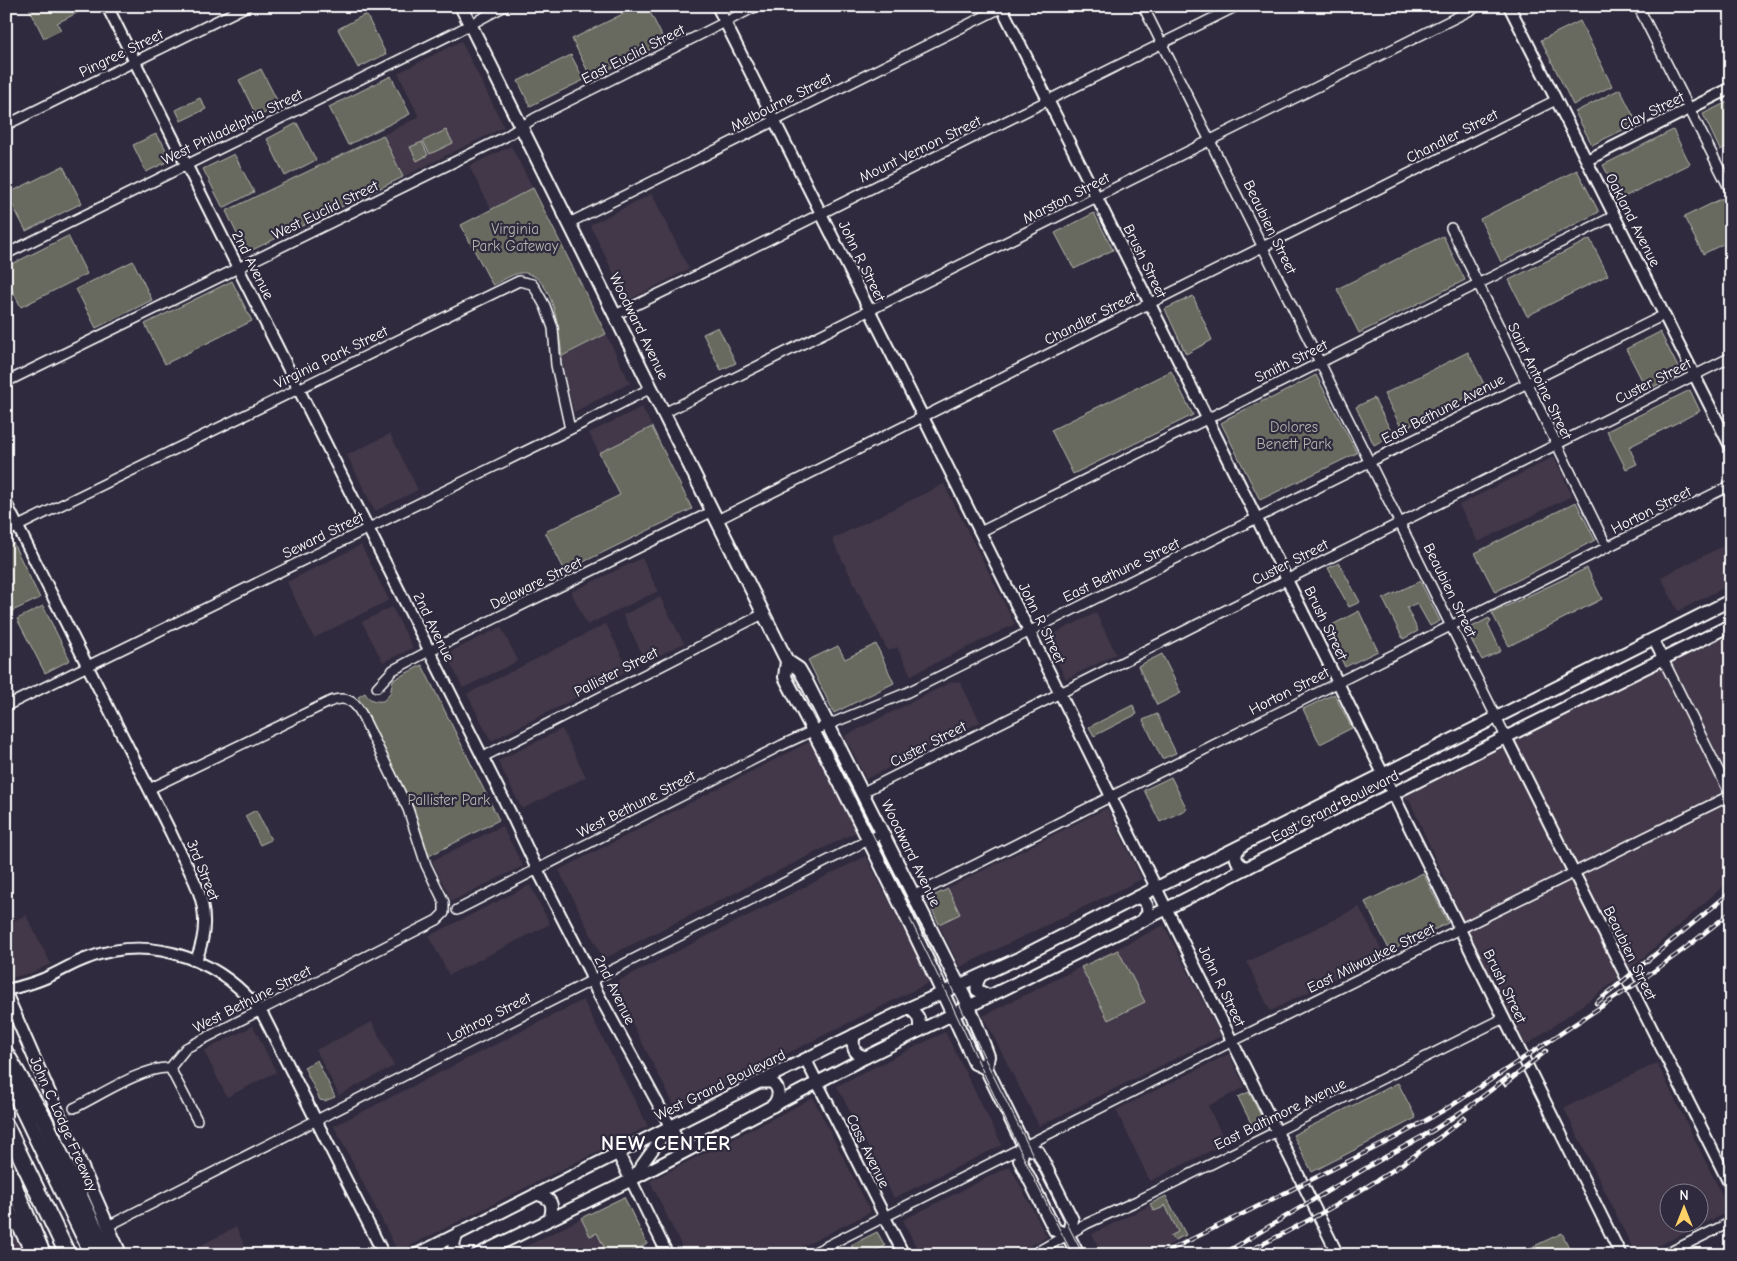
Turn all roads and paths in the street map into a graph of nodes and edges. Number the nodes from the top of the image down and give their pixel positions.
1 (107, 6) edge
2 (247, 6) edge
3 (461, 6) edge
4 (505, 6) edge
5 (717, 6) edge
6 (757, 6) edge
7 (1143, 6) edge
8 (1237, 6) edge
9 (1480, 6) edge
10 (1510, 6) edge
11 (1638, 6) edge
12 (1003, 7) edge
13 (725, 23) junction
14 (470, 24) junction
15 (1162, 44) junction
16 (134, 62) junction
17 (1731, 88) edge
18 (1049, 100) junction
19 (1556, 100) junction
20 (1689, 109) junction
21 (774, 121) junction
22 (6, 125) edge
23 (521, 127) junction
24 (1210, 141) junction
25 (1587, 160) junction
26 (186, 165) junction
27 (1731, 192) edge
28 (1097, 198) junction
29 (821, 213) junction
30 (1614, 216) junction
31 (570, 223) junction
32 (1450, 228) dead end
33 (1263, 247) junction
34 (6, 254) edge
35 (237, 268) junction
36 (1477, 284) junction
37 (1150, 303) junction
38 (870, 311) junction
39 (615, 315) junction
40 (1664, 315) junction
41 (1731, 357) edge
42 (1320, 362) junction
43 (1695, 375) junction
44 (6, 382) edge
45 (1526, 383) junction
46 (298, 388) junction
47 (651, 388) junction
48 (664, 413) junction
49 (923, 417) junction
50 (1207, 418) junction
51 (570, 429) junction
52 (1556, 444) junction
53 (1731, 448) edge
54 (1369, 462) junction
55 (1731, 485) edge
56 (6, 503) edge
57 (715, 516) junction
58 (1256, 518) junction
59 (1400, 523) junction
60 (18, 526) junction
61 (367, 528) junction
62 (6, 532) edge
63 (980, 532) junction
64 (1607, 547) junction
65 (1287, 579) junction
66 (1731, 600) edge
67 (763, 614) junction
68 (1731, 625) edge
69 (1451, 626) junction
70 (1029, 631) junction
71 (1653, 639) junction
72 (429, 651) junction
73 (1663, 659) junction
74 (787, 661) junction
75 (87, 666) junction
76 (1338, 682) junction
77 (378, 687) dead end
78 (1060, 693) junction
79 (6, 706) edge
80 (1497, 718) junction
81 (829, 724) junction
82 (813, 730) junction
83 (1506, 737) junction
84 (483, 758) junction
85 (1384, 774) junction
86 (149, 789) junction
87 (863, 792) junction
88 (1393, 793) junction
89 (1110, 796) junction
90 (1731, 796) edge
91 (1308, 812) junction
92 (1317, 832) junction
93 (882, 833) junction
94 (868, 840) junction
95 (1244, 844) junction
96 (1247, 868) junction
97 (537, 869) junction
98 (1574, 873) junction
99 (1156, 888) junction
100 (913, 896) junction
101 (1138, 897) junction
102 (1167, 909) junction
103 (457, 910) dead end
104 (1142, 921) junction
105 (1460, 929) junction
106 (196, 960) junction
107 (980, 976) junction
108 (592, 980) junction
109 (958, 985) junction
110 (6, 990) edge
111 (943, 992) junction
112 (6, 994) edge
113 (989, 996) junction
114 (969, 1006) junction
115 (909, 1008) junction
116 (260, 1011) junction
117 (953, 1014) junction
118 (1504, 1018) junction
119 (919, 1031) junction
120 (854, 1035) junction
121 (1233, 1041) junction
122 (6, 1054) edge
123 (866, 1057) junction
124 (806, 1060) junction
125 (170, 1068) junction
126 (986, 1068) junction
127 (6, 1074) edge
128 (760, 1082) junction
129 (818, 1082) junction
130 (773, 1106) junction
131 (74, 1108) dead end
132 (196, 1120) dead end
133 (316, 1121) junction
134 (6, 1126) edge
135 (670, 1126) junction
136 (1277, 1131) junction
137 (1024, 1146) junction
138 (684, 1152) junction
139 (618, 1153) junction
140 (6, 1164) edge
141 (631, 1180) junction
142 (1731, 1187) edge
143 (536, 1194) junction
144 (6, 1203) edge
145 (884, 1217) junction
146 (550, 1219) junction
147 (1731, 1222) edge
148 (108, 1226) junction
149 (458, 1233) junction
150 (1068, 1235) junction
151 (34, 1255) edge
152 (43, 1255) edge
153 (68, 1255) edge
154 (93, 1255) edge
155 (110, 1255) edge
156 (121, 1255) edge
157 (384, 1255) edge
158 (416, 1255) edge
159 (458, 1255) edge
160 (477, 1255) edge
161 (668, 1255) edge
162 (809, 1255) edge
163 (904, 1255) edge
164 (1032, 1255) edge
165 (1078, 1255) edge
166 (1338, 1255) edge
167 (1621, 1255) edge
168 (1664, 1255) edge

1 - 16 street, 2nd Avenue
2 - 16 street, Pingree Street
3 - 14 main road, Woodward Avenue
4 - 14 street, West Philadelphia Street
5 - 13 street, John R Street
6 - 13 street, East Euclid Street
7 - 15 street, Beaubien Street
8 - 15 street, Mount Vernon Street
9 - 24 street, Marston Street
10 - 19 street, Oakland Avenue
11 - 20 street
12 - 18 street, Brush Street
12 - 21 street, Melbourne Street
13 - 21 street, John R Street
13 - 23 street, East Euclid Street
14 - 23 main road, Woodward Avenue
14 - 26 street, West Philadelphia Street
15 - 18 street, Mount Vernon Street
15 - 24 street, Beaubien Street
16 - 22 street, Pingree Street
16 - 26 street, 2nd Avenue
17 - 20 street, Clay Street
18 - 28 street, Brush Street
18 - 29 street, Mount Vernon Street
19 - 25 street, Oakland Avenue
19 - 33 street, Chandler Street
20 - 25 street, Clay Street
20 - 27 street
21 - 29 street, John R Street
21 - 31 street, Melbourne Street
23 - 31 main road, Woodward Avenue
23 - 35 street, West Euclid Street
24 - 28 street, Marston Street
24 - 33 street, Beaubien Street
25 - 30 street, Oakland Avenue
26 - 34 street, West Philadelphia Street
26 - 35 street, 2nd Avenue
28 - 37 street, Brush Street
28 - 38 street, Marston Street
29 - 38 street, John R Street
29 - 39 street, Mount Vernon Street
30 - 36 street, Smith Street
30 - 40 street, Oakland Avenue
31 - 39 main road, Woodward Avenue
32 - 36 street, Saint Antoine Street
33 - 37 street, Chandler Street
33 - 42 street, Beaubien Street
35 - 44 street, West Euclid Street
35 - 46 street, 2nd Avenue
36 - 42 street, Smith Street
36 - 45 street, Saint Antoine Street
37 - 49 street, Chandler Street
37 - 50 street, Brush Street
38 - 48 street, Marston Street
38 - 49 street, John R Street
39 - 47 main road, Woodward Avenue
40 - 43 street, Oakland Avenue
40 - 45 street, East Bethune Avenue
41 - 43 street, Custer Street
42 - 50 street, Smith Street
42 - 54 street, Beaubien Street
43 - 52 street, Custer Street
43 - 53 street, Oakland Avenue
45 - 52 street, Saint Antoine Street
45 - 54 street, East Bethune Avenue
46 - 51 street, Virginia Park Street
46 - 60 street, Virginia Park Street
46 - 61 street, 2nd Avenue
47 - 48 main road, Woodward Avenue
47 - 51 street, Seward Street
48 - 57 main road, Woodward Avenue
49 - 57 street, Chandler Street
49 - 63 street, John R Street
50 - 58 street, Brush Street
50 - 63 street, Smith Street
51 - 61 street, Seward Street
52 - 59 street, Custer Street
52 - 64 street, Saint Antoine Street
54 - 58 street, East Bethune Street
54 - 59 street, Beaubien Street
55 - 64 street, Horton Street
56 - 60 street, 3rd Street
57 - 67 main road, Woodward Avenue
57 - 72 street, Delaware Street
58 - 65 street, Brush Street
58 - 70 street, East Bethune Street
59 - 65 street, Custer Street
59 - 69 street, Beaubien Street
60 - 62 street, Virginia Park Street
60 - 75 street, 3rd Street
61 - 72 street, 2nd Avenue
61 - 75 street, Seward Street
63 - 70 street, John R Street
64 - 69 street, Horton Street
65 - 76 street, Brush Street
65 - 78 street, Custer Street
66 - 71 main road, East Grand Boulevard
67 - 74 main road, Woodward Avenue
67 - 84 street, Pallister Street
68 - 73 main road, East Grand Boulevard
69 - 76 street, Horton Street
69 - 80 street, Beaubien Street
70 - 78 street, John R Street
70 - 81 street, East Bethune Street
71 - 73 street
71 - 80 main road, East Grand Boulevard
72 - 77 street, Delaware Street
72 - 84 street, 2nd Avenue
73 - 83 main road, East Grand Boulevard
73 - 90 street
74 - 81 main road, Woodward Avenue
74 - 82 main road, Woodward Avenue
75 - 79 street, Seward Street
75 - 86 street, 3rd Street
76 - 85 street, Brush Street
76 - 89 street, Horton Street
78 - 87 street, Custer Street
78 - 89 street, John R Street
80 - 83 street, Beaubien Street
80 - 85 main road, East Grand Boulevard
81 - 82 street, West Bethune Street
81 - 87 main road, Woodward Avenue
82 - 94 main road, Woodward Avenue
82 - 97 street, West Bethune Street
83 - 88 main road, East Grand Boulevard
83 - 98 street, Beaubien Street
84 - 97 street, 2nd Avenue
85 - 88 street, Brush Street
85 - 91 main road, East Grand Boulevard
86 - 106 street, 3rd Street
86 - 116 street, West Bethune Street
87 - 93 main road, Woodward Avenue
88 - 92 main road, East Grand Boulevard
88 - 105 street, Brush Street
89 - 99 street, John R Street
89 - 100 street, Horton Street
90 - 98 street, East Milwaukee Street
91 - 92 main road
91 - 95 main road, East Grand Boulevard
92 - 96 main road, East Grand Boulevard
93 - 94 street, Lothrop Street
93 - 100 main road, Woodward Avenue
94 - 108 street, Lothrop Street
94 - 111 main road, Woodward Avenue
95 - 96 main road
95 - 99 main road, East Grand Boulevard
96 - 102 main road, East Grand Boulevard
97 - 103 street, West Bethune Street
97 - 108 street, 2nd Avenue
98 - 105 street, East Milwaukee Street
98 - 142 street, Beaubien Street
99 - 101 main road, East Grand Boulevard
99 - 102 street, John R Street
100 - 109 main road, Woodward Avenue
101 - 104 main road
101 - 107 main road, East Grand Boulevard
102 - 104 main road, East Grand Boulevard
102 - 121 street, John R Street
104 - 113 main road, East Grand Boulevard
105 - 118 street, Brush Street
105 - 121 street, East Milwaukee Street
106 - 110 street
106 - 116 street
107 - 109 main road, East Grand Boulevard
107 - 113 main road
108 - 133 street, Lothrop Street
108 - 135 street, 2nd Avenue
109 - 111 main road, West Grand Boulevard
109 - 114 main road, Woodward Avenue
111 - 115 main road, West Grand Boulevard
111 - 117 main road, Woodward Avenue
112 - 148 main road, John C Lodge Freeway
113 - 114 main road, East Grand Boulevard
114 - 117 main road, East Grand Boulevard
114 - 126 main road, Woodward Avenue
115 - 119 main road
115 - 120 main road, West Grand Boulevard
116 - 125 street, West Bethune Street
116 - 133 street
117 - 119 main road
117 - 126 main road, Woodward Avenue
118 - 136 street, East Baltimore Avenue
118 - 167 street, Brush Street
119 - 123 main road
120 - 123 main road
120 - 124 main road, West Grand Boulevard
121 - 136 street, John R Street
121 - 137 street, East Milwaukee Street
122 - 155 highway
123 - 129 main road
124 - 128 main road, West Grand Boulevard
124 - 129 street, Cass Avenue
125 - 131 street
125 - 132 street
126 - 137 main road, Woodward Avenue
127 - 154 highway, John C Lodge Freeway
128 - 130 main road
128 - 135 main road, West Grand Boulevard
129 - 130 main road
129 - 145 street, Cass Avenue
130 - 138 main road
133 - 148 street, Lothrop Street
133 - 157 street
134 - 153 highway
135 - 138 main road
135 - 139 main road, West Grand Boulevard
135 - 141 street
136 - 150 street, East Baltimore Avenue
136 - 166 street, John R Street
137 - 145 street, East Milwaukee Street
137 - 150 main road, Woodward Avenue
137 - 150 main road, Woodward Avenue
138 - 141 main road
139 - 141 main road
139 - 143 main road, West Grand Boulevard
140 - 152 highway
141 - 146 main road
141 - 161 street
143 - 146 main road
143 - 149 main road, West Grand Boulevard
144 - 151 main road
145 - 162 street, East Milwaukee Street
145 - 163 street, Cass Avenue
146 - 160 main road
147 - 168 street
148 - 156 main road, John C Lodge Freeway
149 - 158 main road, West Grand Boulevard
149 - 159 main road
150 - 164 street, East Baltimore Avenue
150 - 165 main road, Woodward Avenue

